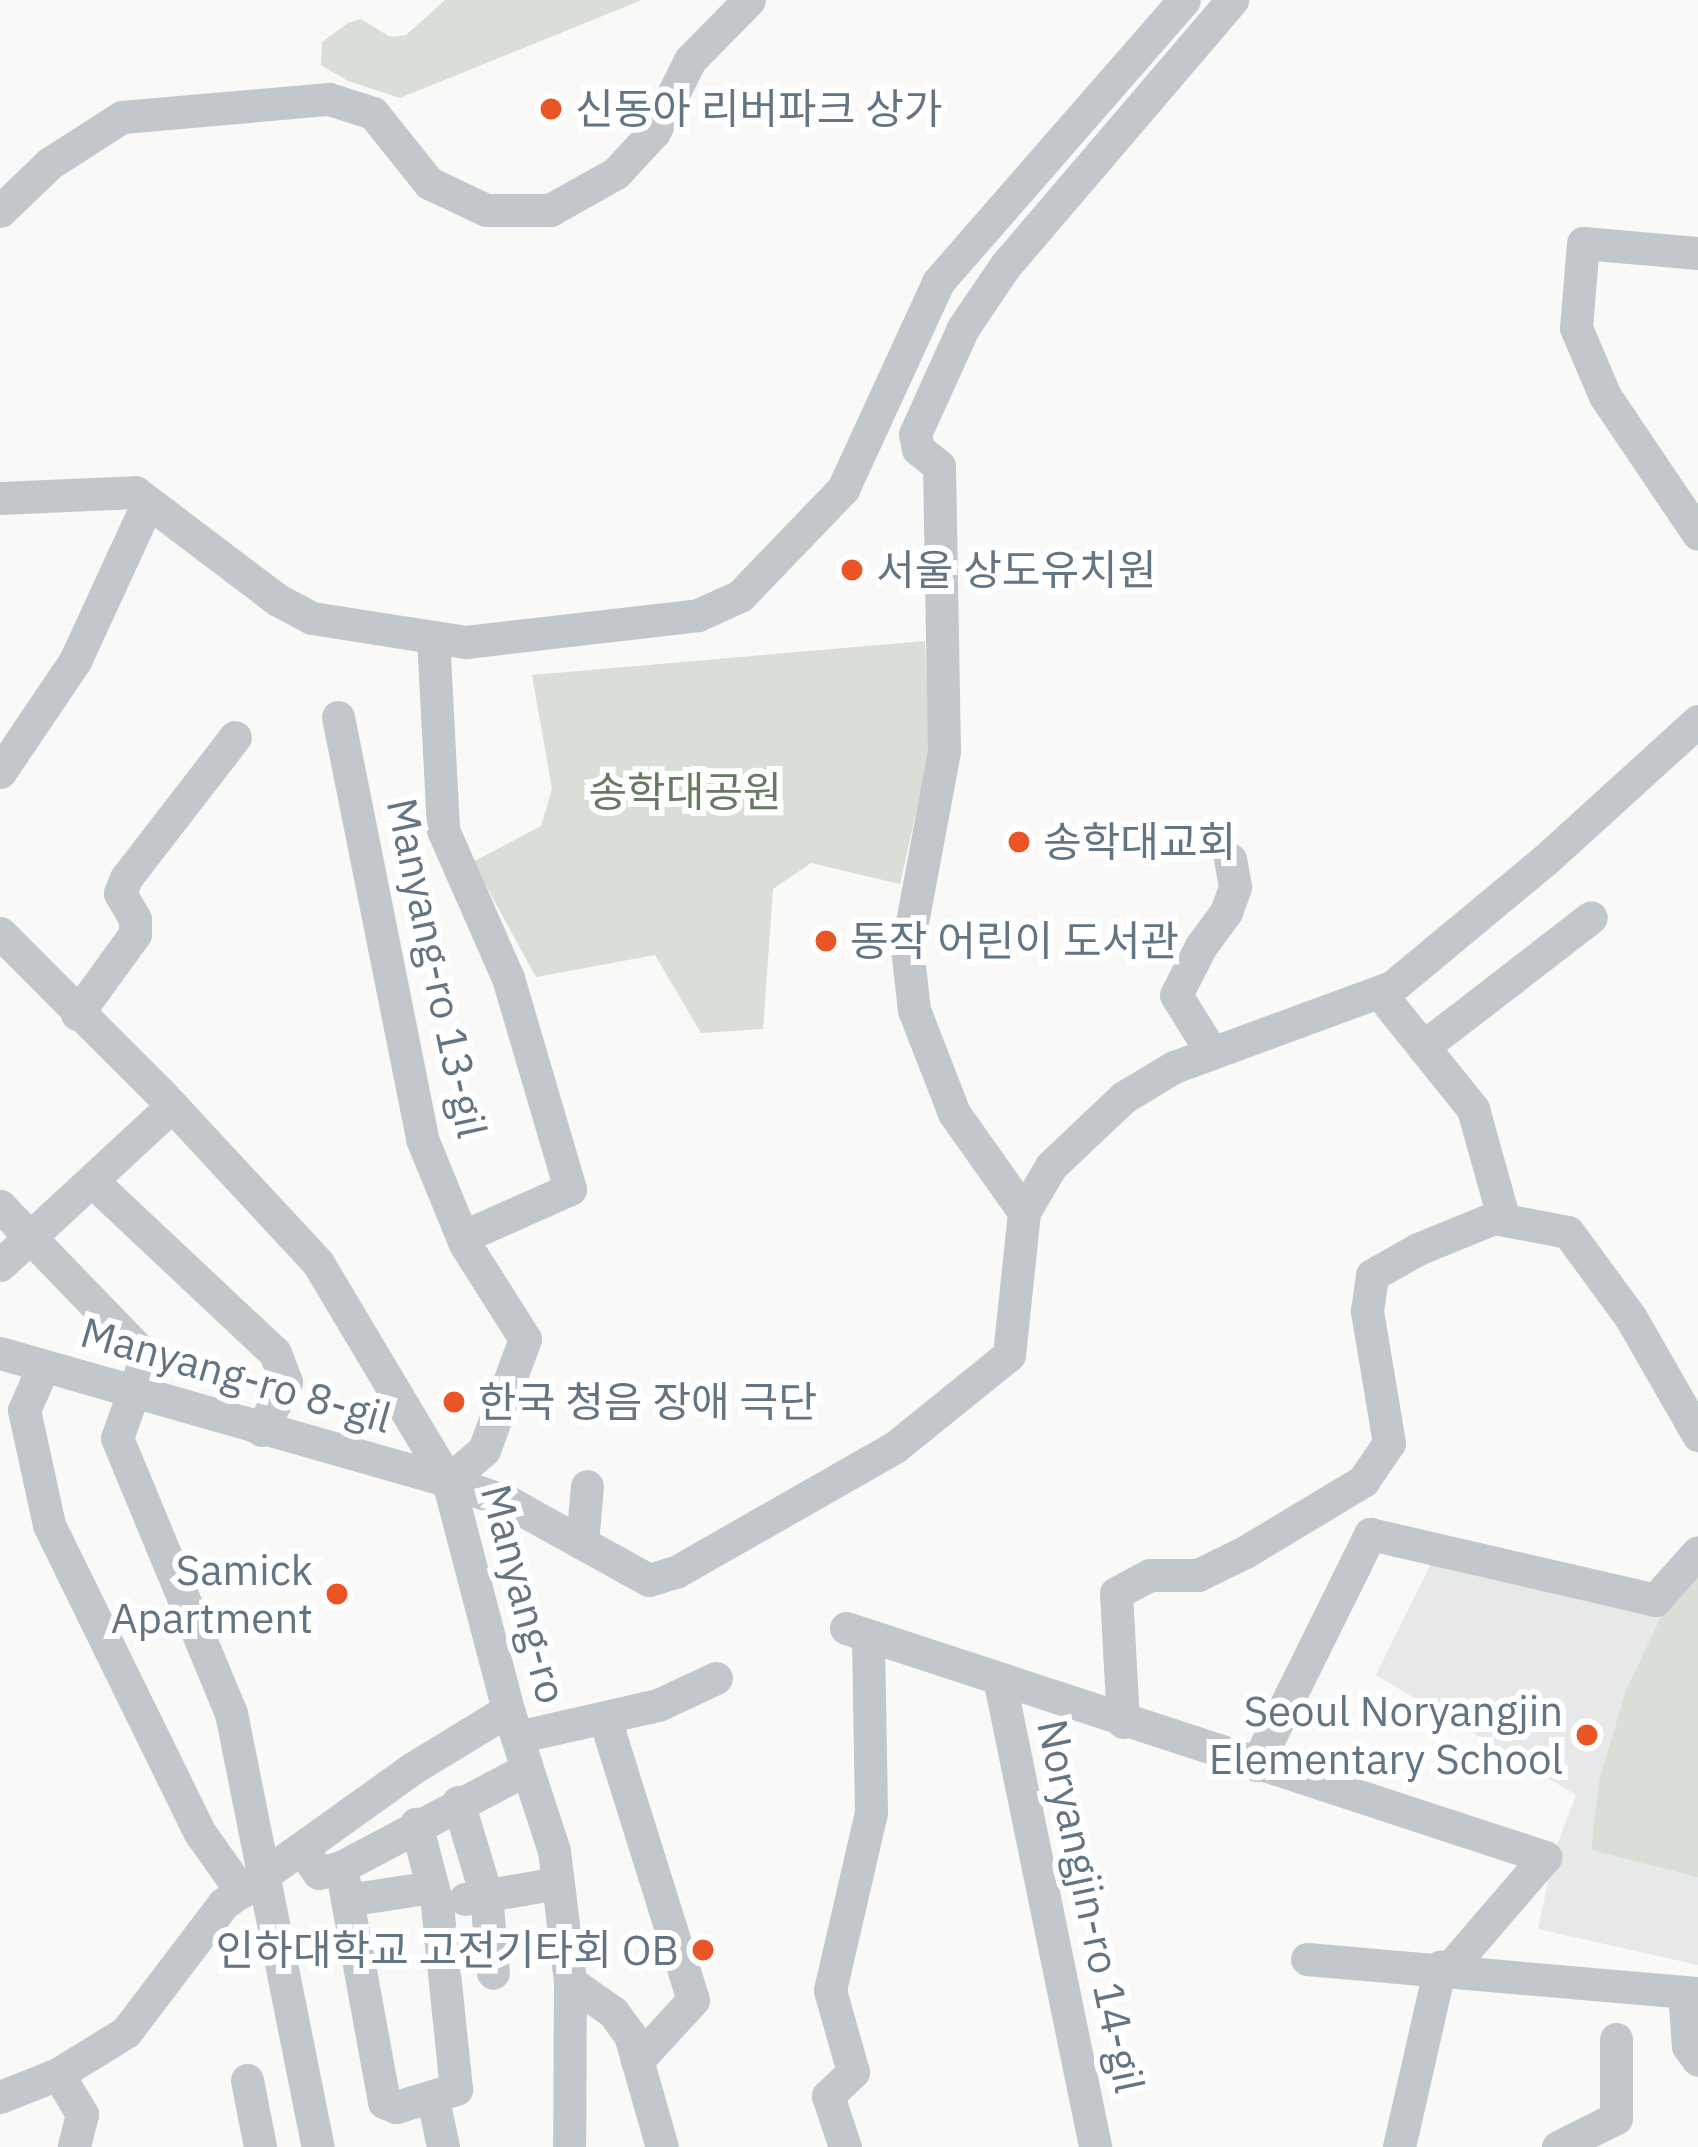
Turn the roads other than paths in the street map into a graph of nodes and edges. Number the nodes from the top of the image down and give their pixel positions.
1 (749, 0) edge
2 (1184, 0) edge
3 (1232, 0) edge
4 (0, 211) edge
5 (1698, 253) edge
6 (0, 498) edge
7 (148, 502) junction
8 (1698, 534) edge
9 (433, 638) junction
10 (338, 717) dead end
11 (1698, 721) edge
12 (235, 737) dead end
13 (0, 772) edge
14 (1230, 860) dead end
15 (1591, 917) dead end
16 (0, 933) edge
17 (1379, 992) junction
18 (76, 1014) junction
19 (1423, 1047) junction
20 (1213, 1053) junction
21 (172, 1106) junction
22 (92, 1181) junction
23 (0, 1206) edge
24 (1024, 1212) junction
25 (1504, 1220) junction
26 (33, 1234) junction
27 (462, 1238) junction
28 (0, 1265) edge
29 (0, 1353) edge
30 (43, 1367) junction
31 (132, 1395) junction
32 (261, 1430) junction
33 (1698, 1435) edge
34 (448, 1481) junction
35 (587, 1486) dead end
36 (582, 1543) junction
37 (1698, 1552) edge
38 (716, 1678) dead end
39 (1000, 1683) junction
40 (605, 1719) junction
41 (1124, 1722) junction
42 (517, 1738) junction
43 (1256, 1765) junction
44 (458, 1802) junction
45 (416, 1824) junction
46 (302, 1849) junction
47 (340, 1867) junction
48 (558, 1882) junction
49 (251, 1885) junction
50 (434, 1895) junction
51 (486, 1895) junction
52 (347, 1900) junction
53 (1306, 1958) dead end
54 (1445, 1968) junction
55 (493, 1973) dead end
56 (570, 1982) junction
57 (1691, 1992) edge
58 (1616, 2039) dead end
59 (1698, 2060) edge
60 (637, 2061) junction
61 (58, 2074) junction
62 (247, 2080) dead end
63 (0, 2097) edge
64 (433, 2099) junction
65 (74, 2147) edge
66 (260, 2147) edge
67 (318, 2147) edge
68 (442, 2147) edge
69 (569, 2147) edge
70 (662, 2147) edge
71 (844, 2147) edge
72 (1095, 2147) edge
73 (1400, 2147) edge
74 (1558, 2147) edge

1 - 4 street
2 - 9 street
3 - 24 street
5 - 8 street
6 - 7 street
7 - 9 street
7 - 13 street
9 - 27 street
10 - 27 street, Manyang-ro 13-gil
11 - 17 street
12 - 18 street
14 - 20 street
15 - 19 street
16 - 18 street, Manyang-ro
17 - 19 street
17 - 20 street
18 - 21 street, Manyang-ro
19 - 25 street
20 - 24 street
21 - 22 street
21 - 34 street, Manyang-ro
22 - 26 street
22 - 32 street
23 - 26 street
24 - 36 street, Manyang-ro 8-gil
25 - 33 street
25 - 41 street
26 - 28 street
26 - 31 street
27 - 34 street, Manyang-ro 13-gil
29 - 30 street, Manyang-ro 8-gil
30 - 31 street, Manyang-ro 8-gil
30 - 49 street
31 - 32 street, Manyang-ro 8-gil
31 - 49 street
32 - 34 street, Manyang-ro 8-gil
34 - 36 street, Manyang-ro 8-gil
34 - 42 street, Manyang-ro
35 - 36 street
37 - 43 street
38 - 40 street
39 - 41 street
39 - 71 street
39 - 72 street, Noryangjin-ro 14-gil
40 - 42 street
40 - 60 street
41 - 43 street
42 - 44 street
42 - 46 street
42 - 48 street, Manyang-ro
43 - 54 street
44 - 45 street
44 - 51 street
45 - 47 street
45 - 50 street
46 - 47 street
46 - 49 street
47 - 52 street
48 - 51 street
48 - 56 street, Manyang-ro
49 - 61 street
49 - 67 street
50 - 51 street
50 - 52 street
50 - 64 street
51 - 55 street
52 - 64 street
53 - 54 street
54 - 57 street
54 - 73 street
56 - 60 street
56 - 69 street, Manyang-ro
57 - 59 street
58 - 74 street
60 - 70 street
61 - 63 street
61 - 65 street
62 - 66 street
64 - 68 street

